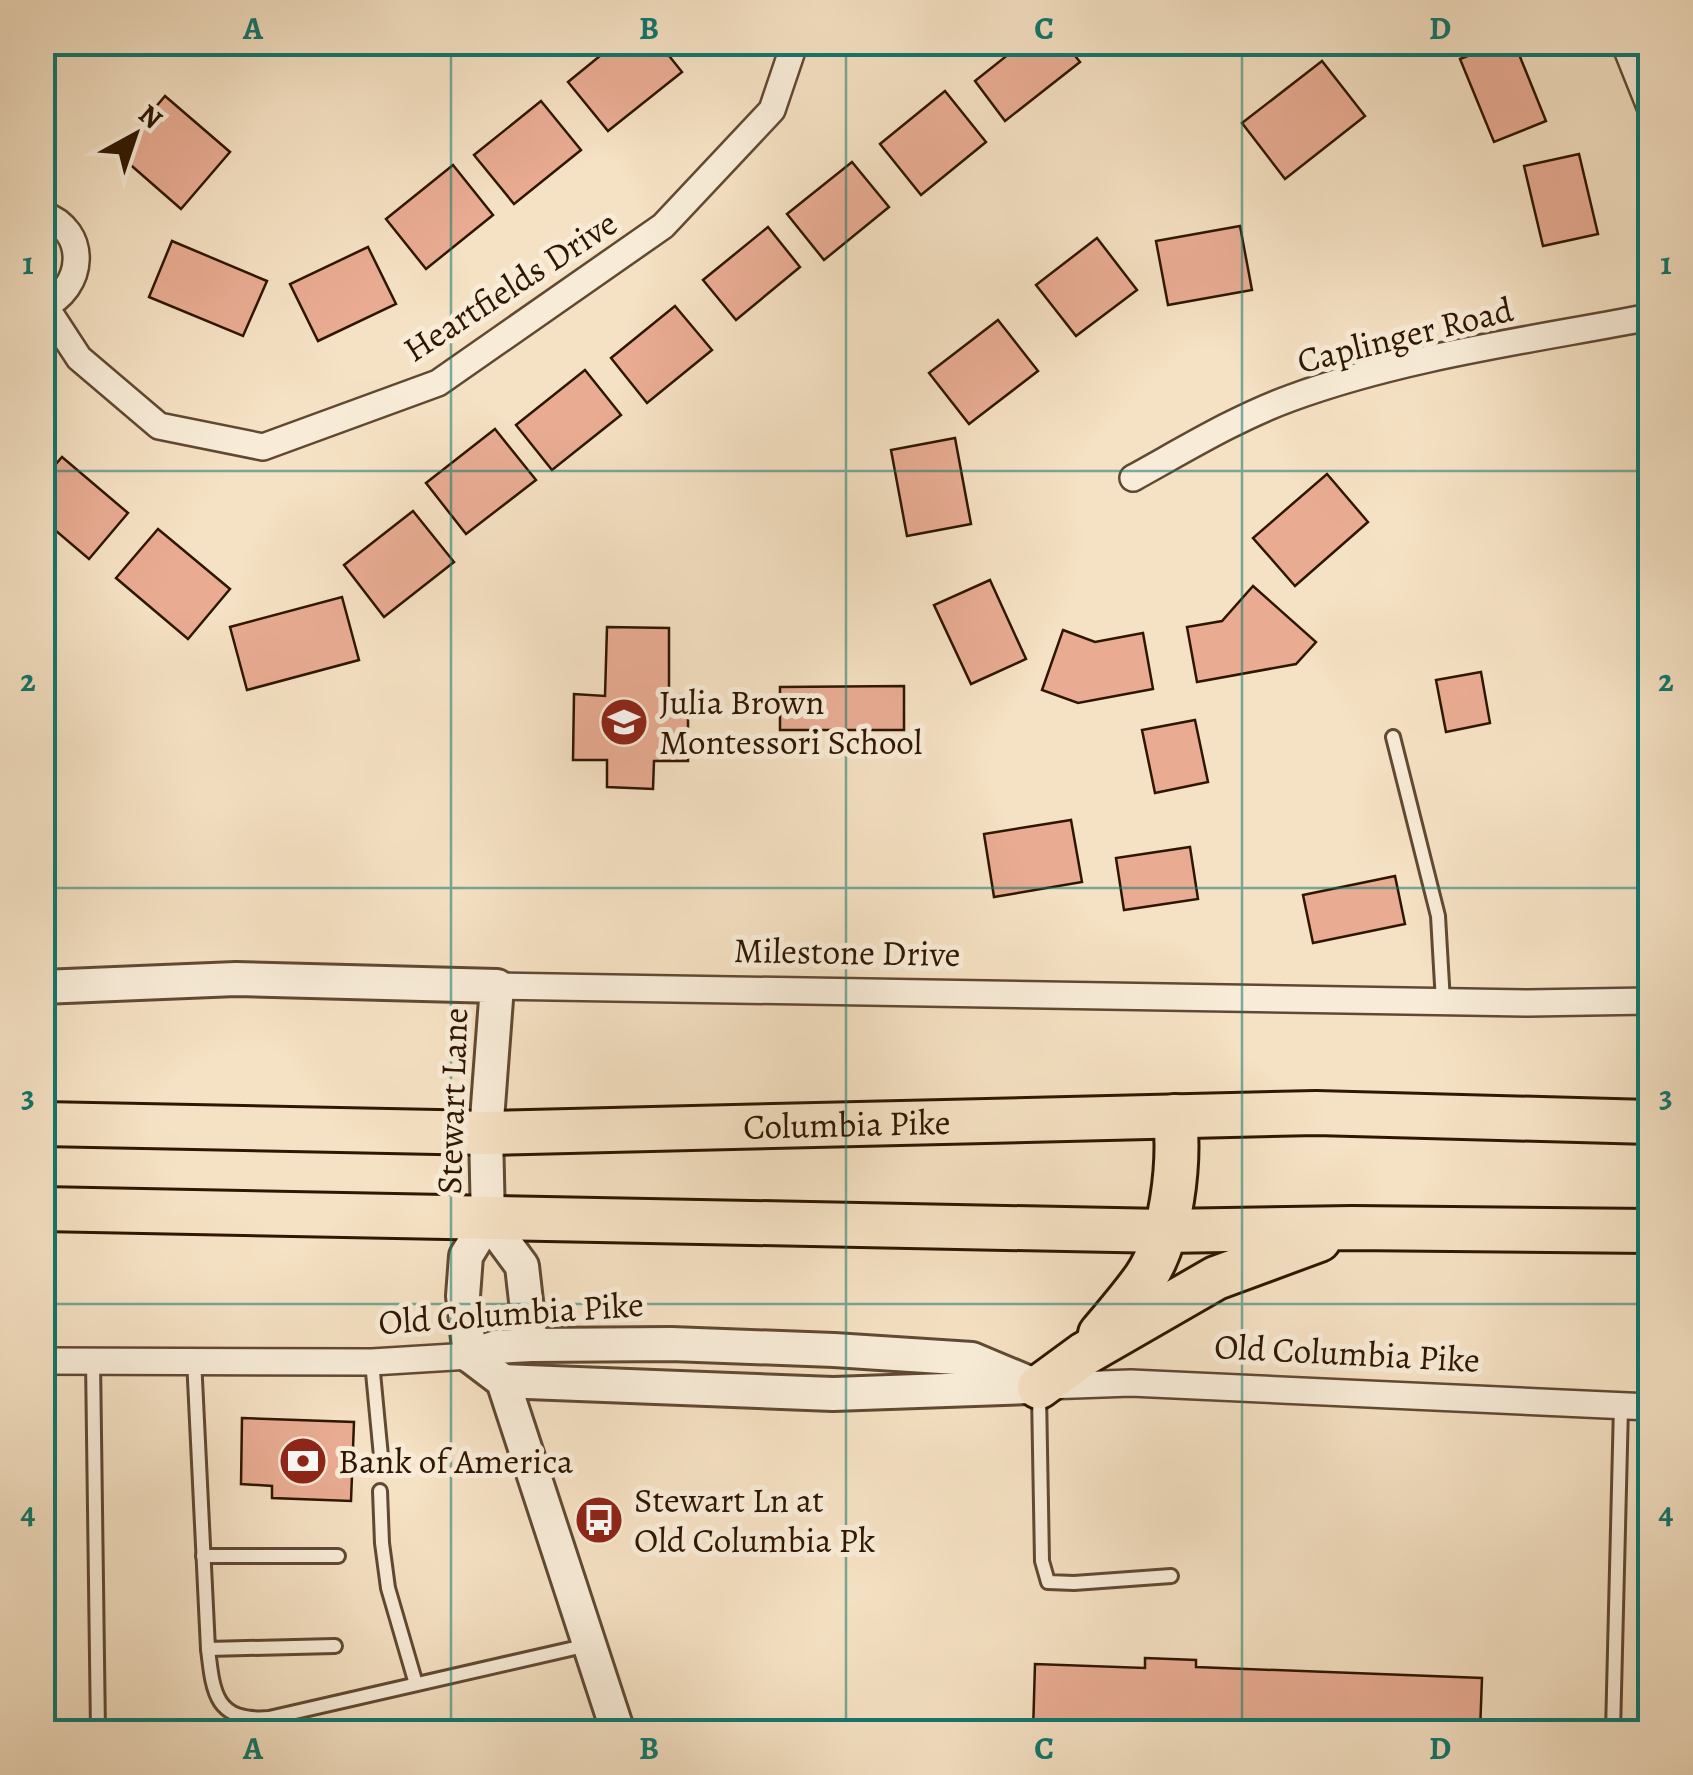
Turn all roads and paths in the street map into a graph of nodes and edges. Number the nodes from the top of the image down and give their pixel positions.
1 (795, 42) edge
2 (1624, 42) edge
3 (1650, 107) edge
4 (42, 214) edge
5 (44, 306) edge
6 (1650, 317) edge
7 (1133, 478) dead end
8 (1392, 737) dead end
9 (497, 986) junction
10 (42, 987) edge
11 (1650, 1001) edge
12 (1444, 1002) junction
13 (1175, 1116) junction
14 (1650, 1122) edge
15 (42, 1124) edge
16 (486, 1133) junction
17 (42, 1209) edge
18 (488, 1220) junction
19 (1352, 1228) junction
20 (1164, 1231) junction
21 (1650, 1231) edge
22 (531, 1346) junction
23 (1084, 1354) junction
24 (470, 1356) junction
25 (194, 1359) junction
26 (93, 1360) junction
27 (42, 1361) edge
28 (372, 1362) junction
29 (504, 1381) junction
30 (1039, 1387) junction
31 (1621, 1406) junction
32 (1650, 1407) edge
33 (382, 1467) dead end
34 (380, 1492) dead end
35 (204, 1556) junction
36 (338, 1556) dead end
37 (1171, 1576) dead end
38 (589, 1645) junction
39 (334, 1646) dead end
40 (208, 1649) junction
41 (416, 1684) junction
42 (98, 1732) edge
43 (618, 1732) edge
44 (1613, 1732) edge

1 - 5 street, Heartfields Drive
2 - 3 street
4 - 5 street, Heartfields Drive
6 - 7 street, Caplinger Road
8 - 12 lane
9 - 10 street, Milestone Drive
9 - 12 street, Milestone Drive
9 - 16 street, Stewart Lane
11 - 12 street, Milestone Drive
13 - 14 highway, Columbia Pike
13 - 16 highway, Columbia Pike
13 - 20 highway
15 - 16 highway, Columbia Pike
16 - 18 street, Stewart Lane
17 - 18 highway
18 - 20 highway
18 - 22 street, Stewart Lane
18 - 24 street, Stewart Lane
19 - 20 highway
19 - 21 highway
19 - 23 highway
20 - 23 highway
22 - 24 street, Old Columbia Pike
22 - 30 street, Old Columbia Pike
23 - 30 highway
24 - 28 street, Old Columbia Pike
24 - 29 street
25 - 26 street, Old Columbia Pike
25 - 28 street, Old Columbia Pike
25 - 35 lane
26 - 27 street, Old Columbia Pike
26 - 42 lane
28 - 33 lane
29 - 30 street, Old Columbia Pike
29 - 38 street
30 - 31 street, Old Columbia Pike
30 - 37 lane
31 - 32 street, Old Columbia Pike
31 - 44 lane
34 - 41 lane
35 - 36 lane
35 - 40 lane
38 - 41 lane
38 - 43 street
39 - 40 lane
40 - 41 lane

